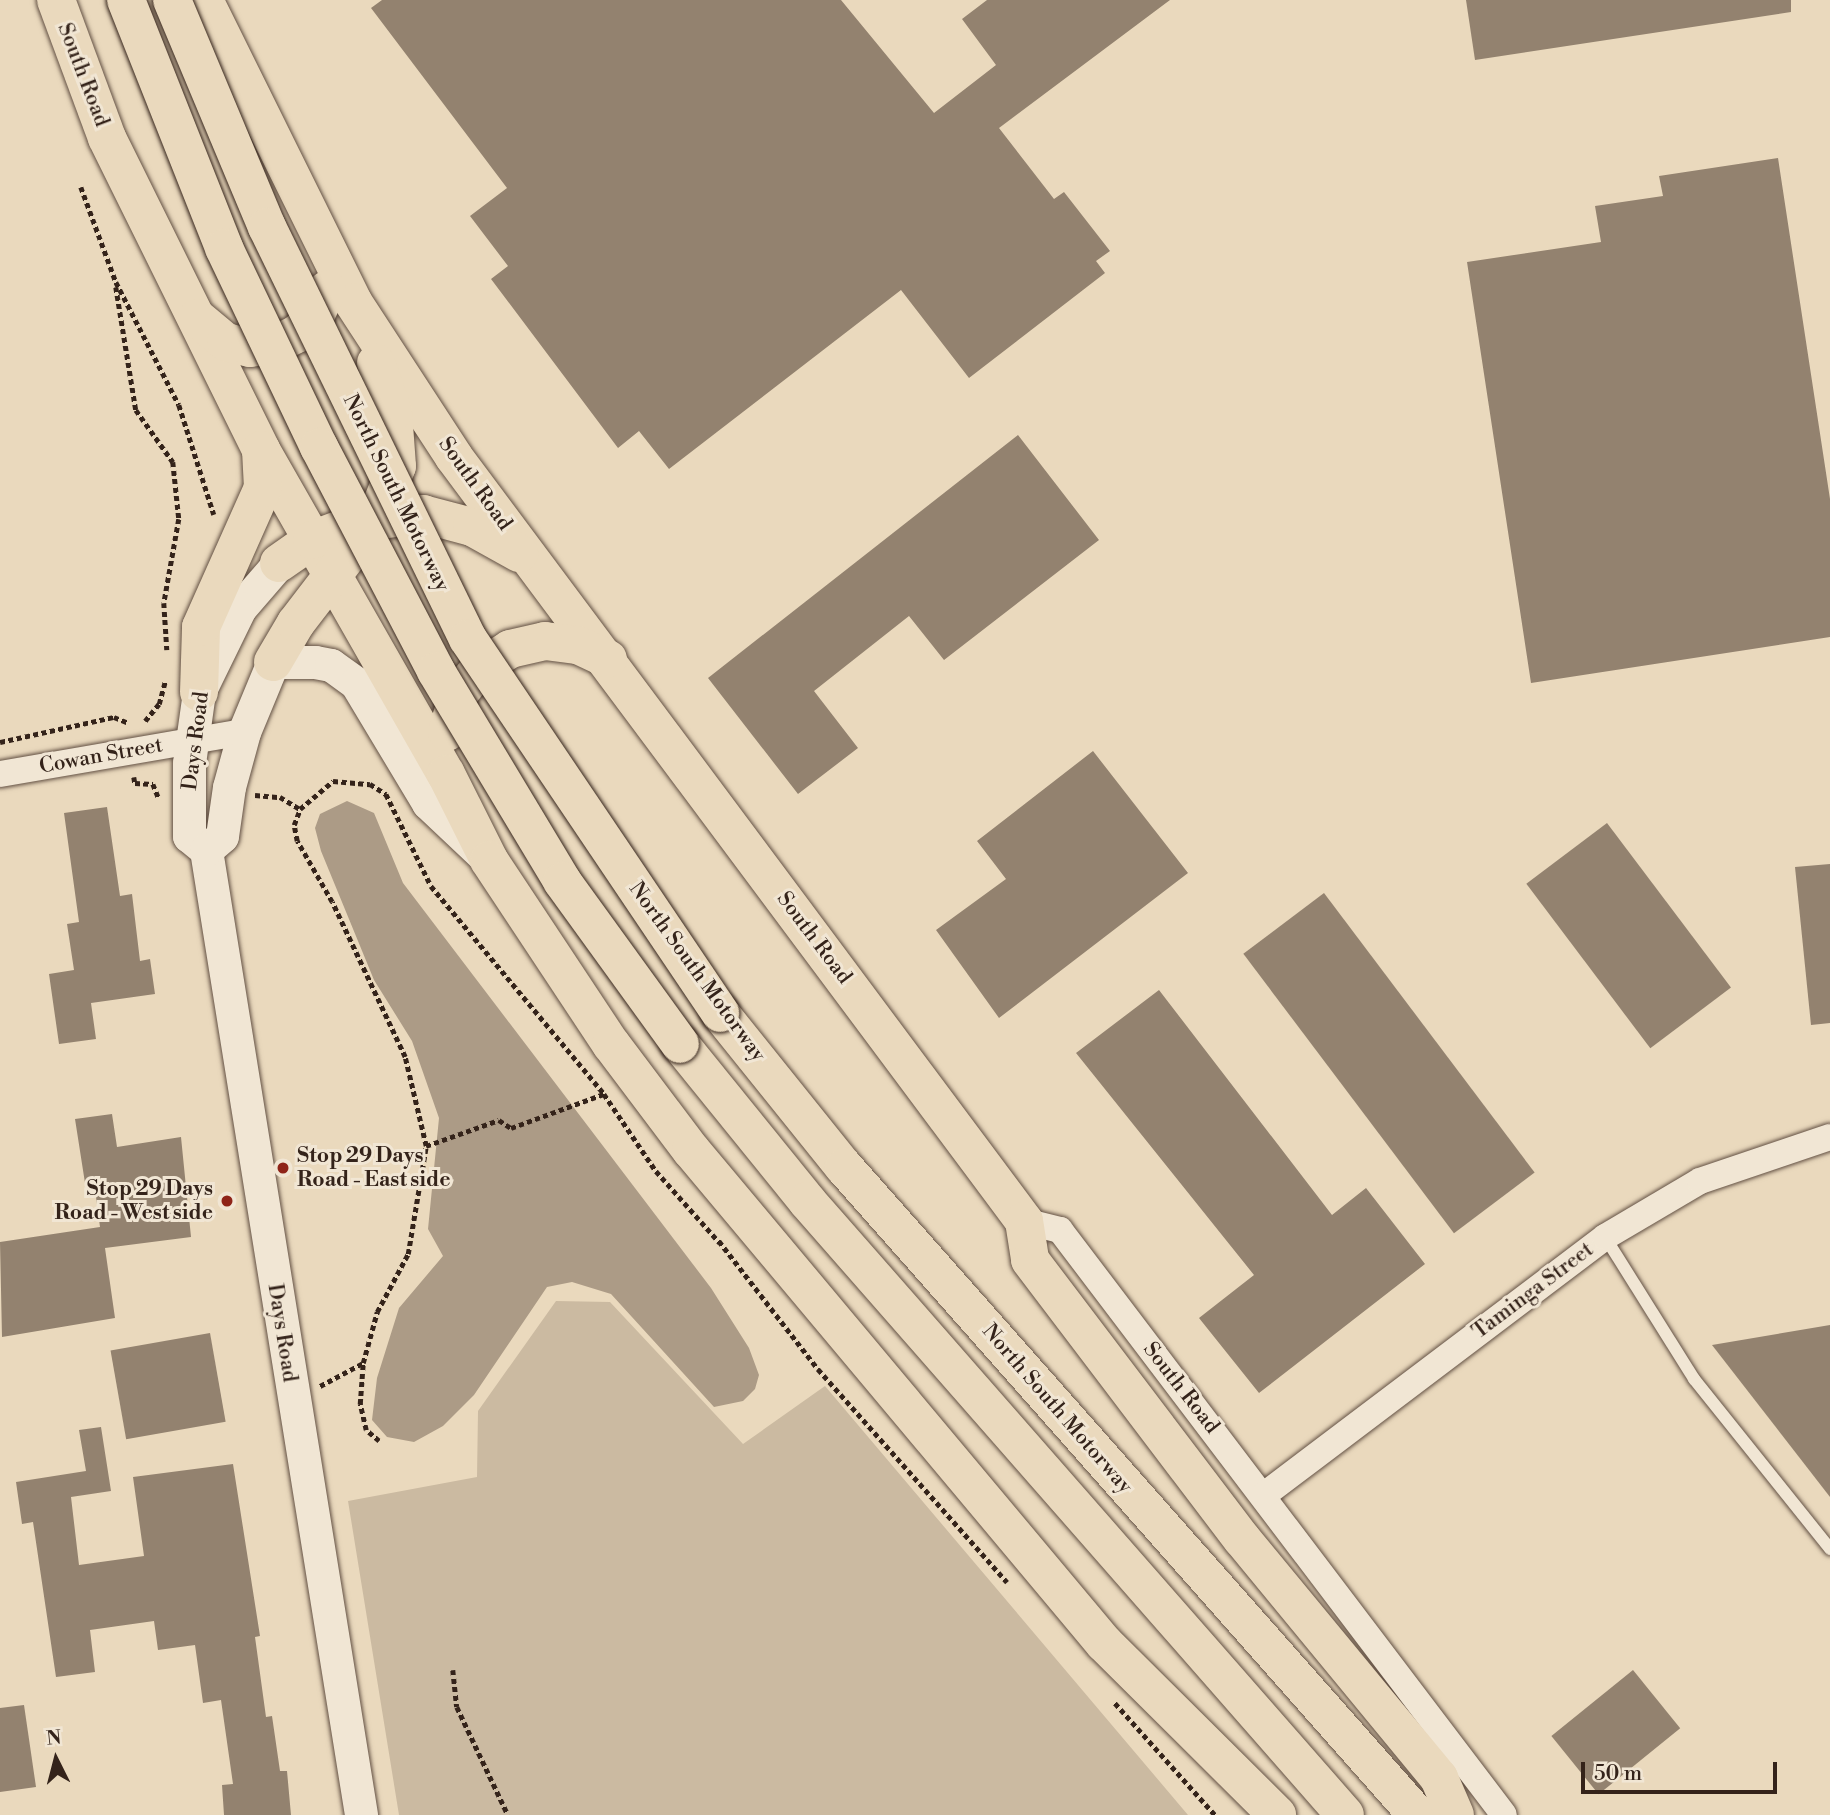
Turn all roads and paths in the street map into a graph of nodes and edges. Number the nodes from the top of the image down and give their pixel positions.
1 (56, 0) edge
2 (126, 0) edge
3 (172, 0) edge
4 (204, 0) edge
5 (81, 187) dead end
6 (326, 250) junction
7 (116, 282) junction
8 (353, 302) junction
9 (190, 309) junction
10 (261, 450) junction
11 (375, 520) junction
12 (211, 525) dead end
13 (312, 540) junction
14 (279, 563) joint
15 (333, 575) junction
16 (176, 646) dead end
17 (608, 659) junction
18 (273, 662) junction
19 (169, 668) dead end
20 (199, 692) junction
21 (244, 732) junction
22 (192, 741) junction
23 (0, 742) edge
24 (133, 773) dead end
25 (0, 774) edge
26 (446, 774) junction
27 (255, 794) dead end
28 (162, 808) dead end
29 (300, 809) junction
30 (206, 850) junction
31 (489, 860) junction
32 (604, 1094) junction
33 (1830, 1137) edge
34 (426, 1146) junction
35 (1024, 1221) junction
36 (1605, 1237) junction
37 (720, 1243) dead end
38 (363, 1363) junction
39 (310, 1392) dead end
40 (379, 1441) dead end
41 (1264, 1495) junction
42 (1830, 1549) edge
43 (453, 1670) dead end
44 (361, 1815) edge
45 (508, 1815) edge
46 (1277, 1815) edge
47 (1345, 1815) edge
48 (1417, 1815) edge
49 (1455, 1815) edge
50 (1504, 1815) edge

1 - 9 highway, South Road
2 - 47 highway, North South Motorway, bridge
3 - 48 highway, North South Motorway, bridge
4 - 6 highway, South Road
5 - 7 path
6 - 8 highway, South Road
6 - 9 highway
7 - 12 path
7 - 16 path
8 - 11 highway
8 - 17 highway, South Road
9 - 10 highway, South Road
10 - 13 highway, South Road
10 - 20 highway
11 - 13 highway
11 - 15 highway
11 - 17 highway
13 - 14 highway
13 - 15 highway, South Road
14 - 20 street, Days Road
15 - 18 highway
15 - 26 highway, South Road
17 - 26 highway
17 - 35 highway, South Road
18 - 21 street, Days Road
18 - 31 street
19 - 23 path
20 - 22 street, Days Road
21 - 22 street, Cowan Street
21 - 30 street, Days Road
22 - 25 street, Cowan Street
22 - 30 street, Days Road
24 - 28 path
26 - 31 highway, South Road
27 - 29 path
29 - 32 path
29 - 34 path
30 - 44 street, Days Road
31 - 46 highway, South Road
32 - 34 path
32 - 37 path
33 - 36 street, Taminga Street
34 - 38 path
35 - 41 street, South Road
35 - 49 highway
36 - 41 street, Taminga Street
36 - 42 lane
38 - 39 path
38 - 40 path
41 - 50 street, South Road
43 - 45 path

